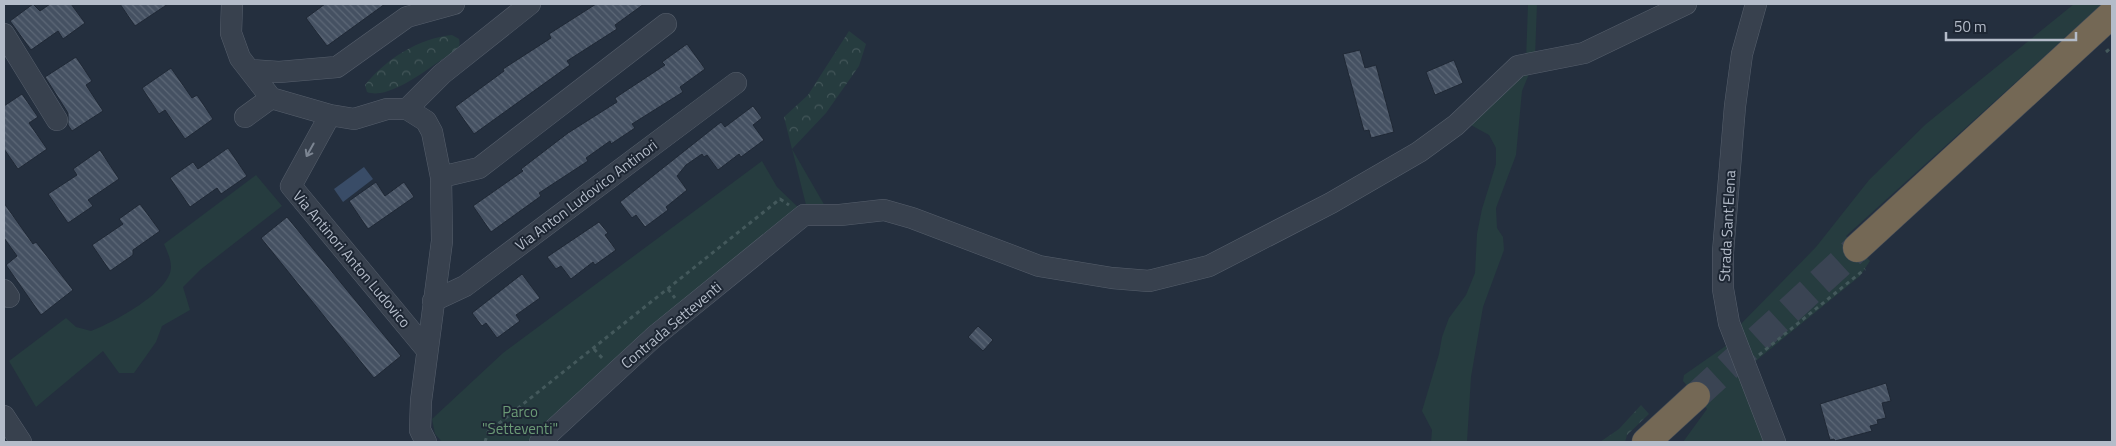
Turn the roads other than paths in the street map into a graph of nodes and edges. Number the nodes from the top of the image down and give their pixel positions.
1 (232, 4) edge
2 (454, 4) edge
3 (530, 4) edge
4 (1686, 4) edge
5 (1756, 4) edge
6 (2112, 14) edge
7 (666, 24) dead end
8 (4, 34) edge
9 (250, 70) junction
10 (736, 83) dead end
11 (271, 98) junction
12 (407, 109) junction
13 (330, 115) junction
14 (246, 117) dead end
15 (57, 120) dead end
16 (440, 177) junction
17 (1857, 248) tunnel mouth
18 (433, 301) junction
19 (426, 349) junction
20 (1696, 396) tunnel mouth
21 (4, 416) edge
22 (21, 442) edge
23 (426, 442) edge
24 (540, 442) edge
25 (1646, 442) edge
26 (1775, 442) edge

1 - 9 street
2 - 9 street
3 - 12 street
4 - 24 street, Contrada Setteventi
5 - 26 street, Strada Sant'Elena
6 - 17 highway
7 - 16 street
8 - 15 street
9 - 11 street
10 - 18 street, Via Anton Ludovico Antinori
11 - 13 street
11 - 14 street
12 - 13 street
12 - 16 street
13 -> 19 street, Via Antinori Anton Ludovico
16 - 18 street
18 - 19 street
19 - 23 street
20 - 25 highway
21 - 22 street

